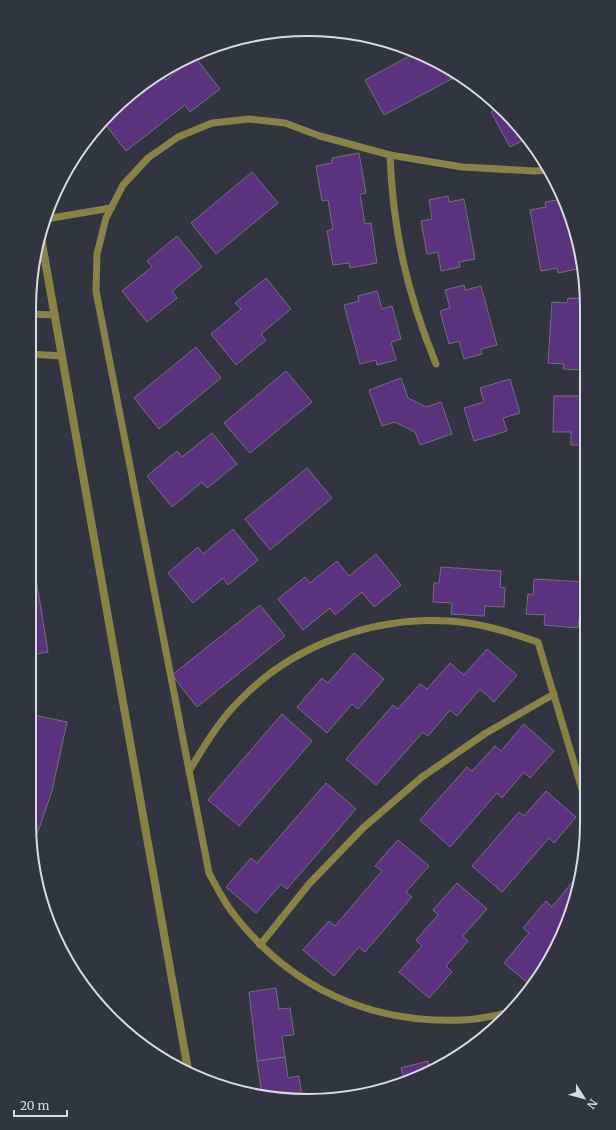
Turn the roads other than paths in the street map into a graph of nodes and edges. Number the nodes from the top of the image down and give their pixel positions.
1 (390, 155) junction
2 (543, 170) edge
3 (111, 208) junction
4 (51, 218) edge
5 (43, 247) edge
6 (36, 314) edge
7 (55, 315) junction
8 (36, 354) edge
9 (62, 356) junction
10 (436, 364) dead end
11 (554, 694) junction
12 (189, 771) junction
13 (580, 783) edge
14 (260, 945) junction
15 (500, 1014) edge
16 (187, 1066) edge

1 - 2 lane
1 - 3 lane
1 - 10 lane
3 - 4 lane
3 - 12 lane
5 - 7 street
6 - 7 lane
7 - 9 street
8 - 9 lane
9 - 16 street
11 - 12 lane
11 - 13 lane
11 - 14 lane
12 - 14 lane
14 - 15 lane

